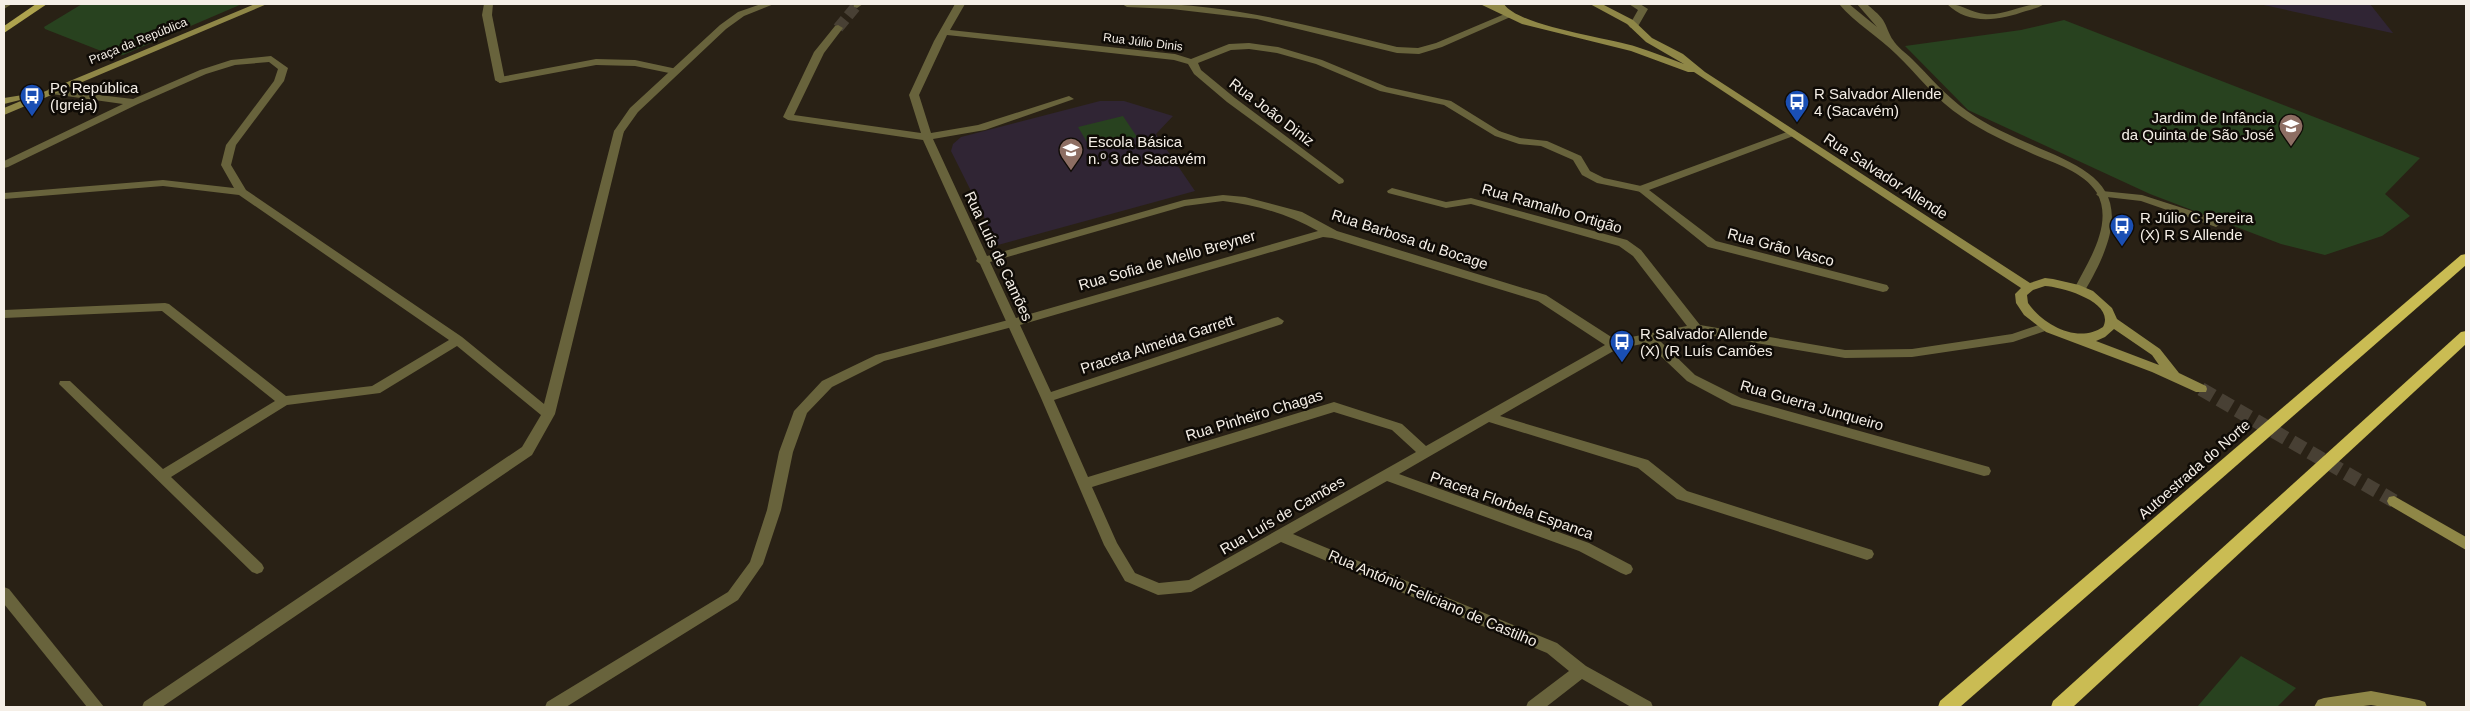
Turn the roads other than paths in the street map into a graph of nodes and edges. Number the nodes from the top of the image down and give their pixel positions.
1 (262, 4) edge
2 (488, 4) edge
3 (770, 4) edge
4 (960, 4) edge
5 (1127, 4) edge
6 (1484, 4) edge
7 (1595, 4) edge
8 (1633, 4) edge
9 (1844, 4) edge
10 (1862, 4) edge
11 (1952, 4) edge
12 (2039, 4) edge
13 (39, 5) edge
14 (1505, 10) edge
15 (4, 21) edge
16 (838, 28) tunnel mouth
17 (1635, 28) junction
18 (4, 30) edge
19 (944, 32) junction
20 (1607, 42) junction
21 (1890, 43) junction
22 (1192, 62) junction
23 (674, 71) junction
24 (1702, 74) junction
25 (52, 91) junction
26 (1069, 98) dead end
27 (4, 101) edge
28 (134, 102) junction
29 (4, 112) edge
30 (1792, 133) junction
31 (927, 136) junction
32 (4, 165) edge
33 (1339, 181) dead end
34 (1641, 189) junction
35 (1392, 191) dead end
36 (242, 192) junction
37 (2102, 194) junction
38 (4, 196) edge
39 (2216, 223) dead end
40 (1333, 234) junction
41 (2466, 258) edge
42 (982, 262) junction
43 (2028, 287) junction
44 (1883, 288) dead end
45 (2080, 289) junction
46 (4, 314) edge
47 (1278, 321) dead end
48 (2111, 321) junction
49 (1012, 323) junction
50 (2044, 327) junction
51 (1696, 329) junction
52 (2466, 336) edge
53 (1649, 338) junction
54 (2078, 338) junction
55 (458, 340) junction
56 (1614, 345) junction
57 (2173, 374) junction
58 (65, 384) dead end
59 (2201, 389) tunnel mouth
60 (1047, 398) junction
61 (284, 401) junction
62 (548, 414) junction
63 (1488, 417) junction
64 (1425, 452) junction
65 (1984, 470) dead end
66 (1386, 475) junction
67 (161, 477) junction
68 (1084, 484) junction
69 (2394, 501) tunnel mouth
70 (1280, 535) junction
71 (2466, 544) edge
72 (1867, 554) dead end
73 (257, 568) dead end
74 (1626, 569) dead end
75 (4, 593) edge
76 (1580, 671) junction
77 (96, 707) edge
78 (150, 707) edge
79 (553, 707) edge
80 (1534, 707) edge
81 (1645, 707) edge
82 (1947, 707) edge
83 (2060, 707) edge
84 (2322, 707) edge
85 (2418, 707) edge

1 - 25 street, Praça da República
2 - 23 street
3 - 23 street
4 - 19 street, Rua Luís de Camões
5 - 14 street
6 - 14 street
7 - 17 street
8 - 17 street
9 - 21 street
10 - 21 street
11 - 12 street
13 - 15 main road
13 - 18 main road
14 - 20 street
16 - 31 street
17 - 20 street
17 - 24 street
19 - 22 street, Rua Júlio Dinis
19 - 31 street, Rua Luís de Camões
20 - 24 street
21 - 37 street
22 - 33 street, Rua João Diniz
22 - 34 street, Rua Júlio Dinis
23 - 62 street
24 - 30 street, Rua Salvador Allende
25 - 27 street, Praça da República
25 - 28 street
25 - 29 street, Praça da República
26 - 31 street
28 - 32 street
28 - 36 street
30 - 34 street
30 - 43 street, Rua Salvador Allende
31 - 42 street, Rua Luís de Camões
34 - 44 street, Rua Grão Vasco
35 - 51 street, Rua Ramalho Ortigão
36 - 38 street
36 - 55 street
37 - 39 street
37 - 45 street
40 - 42 street, Rua Barbosa du Bocage
40 - 49 street, Rua Sofia de Mello Breyner
40 - 56 street, Rua Barbosa du Bocage
41 - 82 highway, Autoestrada do Norte
42 - 49 street, Rua Luís de Camões
43 - 45 street
43 - 50 street
45 - 48 street
46 - 61 street
47 - 60 street, Praceta Almeida Garrett
48 - 54 street
48 - 57 street
49 - 60 street, Rua Luís de Camões
49 - 79 street, Rua Sofia de Mello Breyner
50 - 51 street, Rua Luís de Camões
50 - 54 street
51 - 53 street, Rua Luís de Camões
52 - 83 highway
53 - 56 street, Rua Luís de Camões
53 - 65 street, Rua Guerra Junqueiro
54 - 57 street
55 - 61 street
55 - 62 street
56 - 63 street, Rua Luís de Camões
57 - 59 street
58 - 67 street
60 - 68 street, Rua Luís de Camões
61 - 67 street
62 - 78 street
63 - 64 street, Rua Luís de Camões
63 - 72 street
64 - 66 street, Rua Luís de Camões
64 - 68 street, Rua Pinheiro Chagas
66 - 70 street, Rua Luís de Camões
66 - 74 street, Praceta Florbela Espanca
67 - 73 street
68 - 70 street, Rua Luís de Camões
69 - 71 street
70 - 76 street, Rua António Feliciano de Castilho
75 - 77 street
76 - 80 street
76 - 81 street, Rua António Feliciano de Castilho
84 - 85 street

